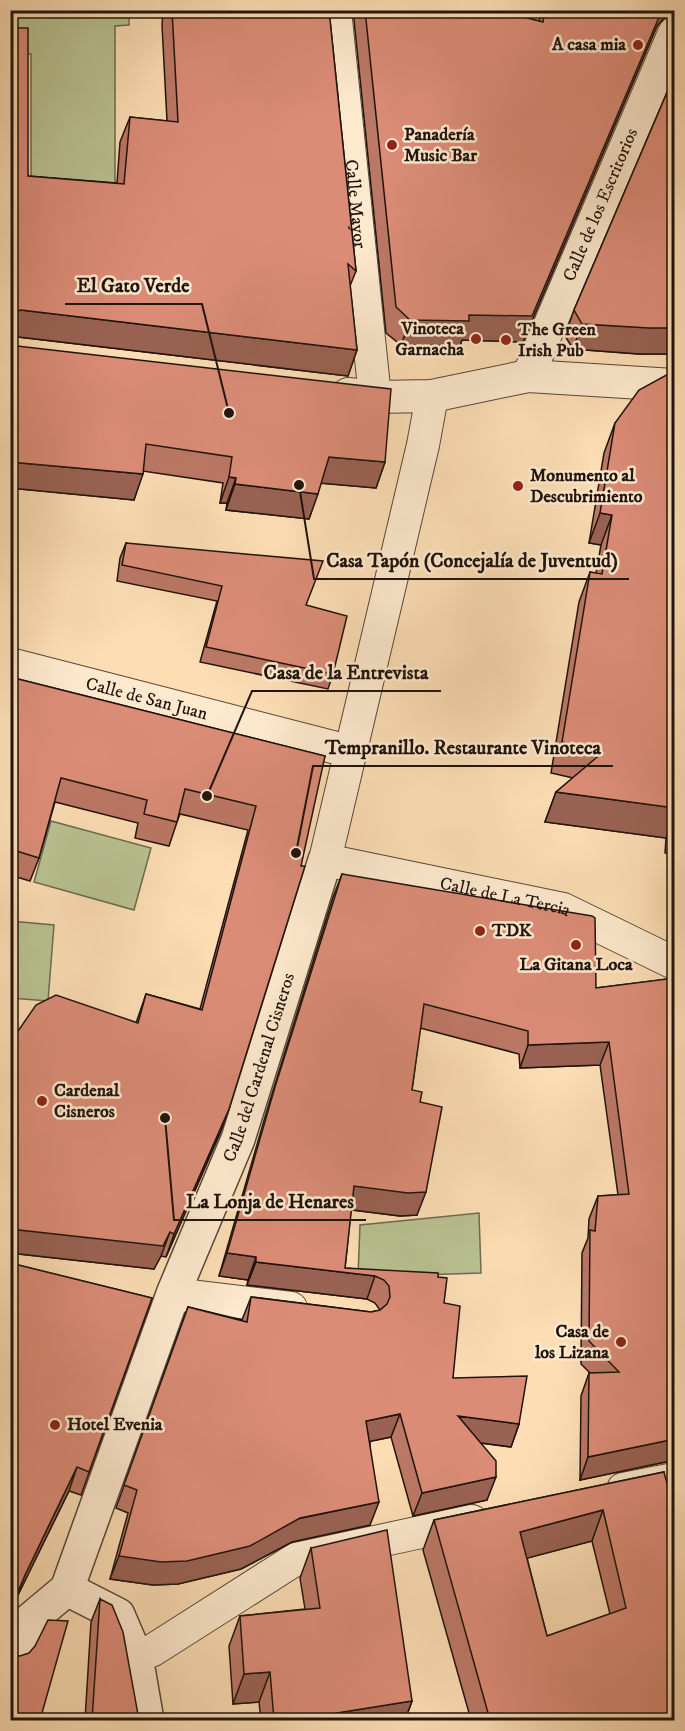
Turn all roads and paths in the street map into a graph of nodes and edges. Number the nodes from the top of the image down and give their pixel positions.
1 (335, 10) edge
2 (675, 33) edge
3 (528, 376) junction
4 (675, 385) edge
5 (314, 390) edge
6 (432, 396) junction
7 (375, 397) junction
8 (10, 664) edge
9 (352, 752) junction
10 (325, 860) junction
11 (675, 963) edge
12 (173, 1294) junction
13 (318, 1311) edge
14 (675, 1479) edge
15 (594, 1495) edge
16 (502, 1515) edge
17 (67, 1589) junction
18 (136, 1657) junction
19 (10, 1661) edge
20 (147, 1720) edge

1 - 7 street, Calle Mayor
2 - 3 street, Calle de los Escritorios
3 - 4 street
3 - 6 street
5 - 7 street
6 - 7 street
6 - 9 street
8 - 9 street, Calle de San Juan
9 - 10 street
10 - 11 street, Calle de La Tercia
10 - 12 street, Calle del Cardenal Cisneros
12 - 13 street
12 - 17 street, Calle del Cardenal Cisneros
14 - 15 street
16 - 18 street
17 - 18 street
17 - 19 street
18 - 20 street

